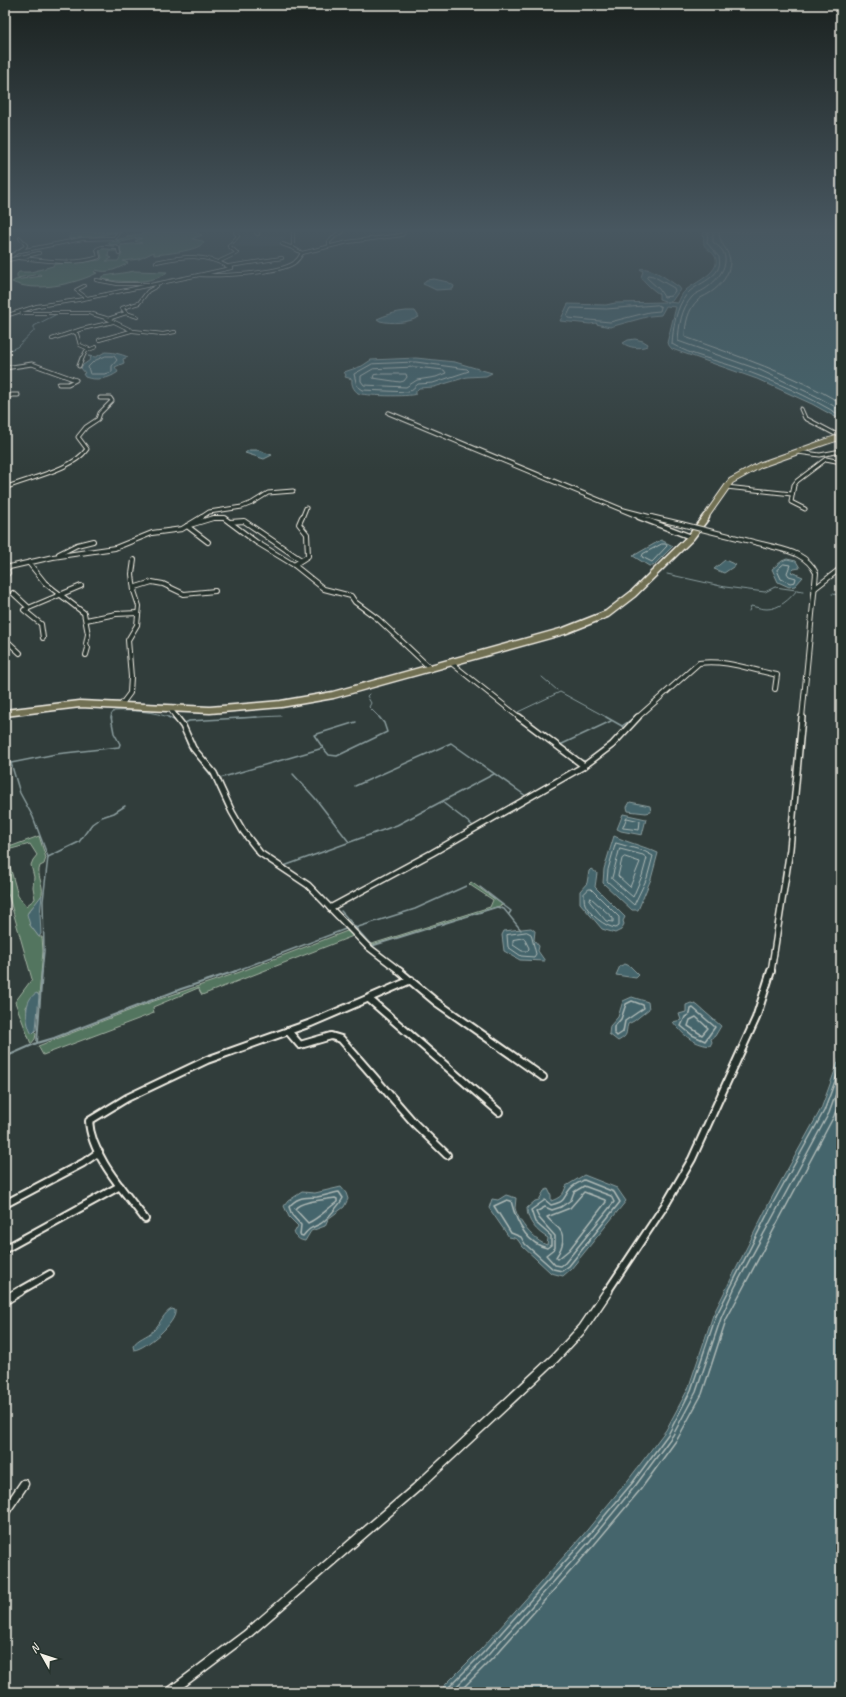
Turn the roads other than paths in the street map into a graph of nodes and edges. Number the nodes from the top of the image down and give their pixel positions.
1 (22, 311) edge
2 (124, 311) edge
3 (17, 313) junction
4 (126, 313) junction
5 (5, 316) edge
6 (138, 317) dead end
7 (108, 319) junction
8 (113, 322) junction
9 (131, 331) junction
10 (74, 332) junction
11 (175, 332) dead end
12 (52, 339) dead end
13 (99, 340) dead end
14 (96, 347) dead end
15 (89, 349) junction
16 (79, 366) dead end
17 (5, 368) edge
18 (74, 376) dead end
19 (70, 377) junction
20 (59, 384) dead end
21 (18, 395) dead end
22 (5, 398) edge
23 (100, 398) dead end
24 (800, 409) dead end
25 (388, 413) dead end
26 (841, 437) edge
27 (841, 451) edge
28 (798, 452) junction
29 (820, 455) junction
30 (826, 459) junction
31 (841, 462) edge
32 (726, 487) junction
33 (5, 488) edge
34 (293, 492) dead end
35 (792, 494) junction
36 (306, 508) dead end
37 (620, 508) junction
38 (805, 509) dead end
39 (230, 522) junction
40 (188, 526) junction
41 (691, 537) junction
42 (93, 541) dead end
43 (208, 542) dead end
44 (53, 557) junction
45 (134, 560) dead end
46 (301, 560) junction
47 (29, 564) junction
48 (294, 565) junction
49 (6, 568) edge
50 (841, 568) edge
51 (5, 576) edge
52 (80, 586) dead end
53 (814, 589) junction
54 (134, 591) junction
55 (214, 591) dead end
56 (13, 593) dead end
57 (59, 595) junction
58 (28, 607) junction
59 (138, 613) junction
60 (86, 620) junction
61 (43, 638) dead end
62 (5, 639) edge
63 (20, 654) dead end
64 (86, 655) dead end
65 (450, 662) junction
66 (430, 668) junction
67 (775, 689) dead end
68 (121, 705) junction
69 (170, 709) junction
70 (5, 713) edge
71 (584, 766) junction
72 (330, 908) junction
73 (411, 980) junction
74 (369, 999) junction
75 (288, 1031) junction
76 (543, 1077) dead end
77 (499, 1112) dead end
78 (99, 1152) junction
79 (447, 1155) dead end
80 (120, 1186) junction
81 (5, 1204) edge
82 (145, 1219) dead end
83 (5, 1250) edge
84 (50, 1274) dead end
85 (5, 1300) edge
86 (24, 1484) dead end
87 (5, 1512) edge
88 (170, 1692) edge

1 - 3 street
2 - 4 street
3 - 5 street
3 - 7 street
4 - 6 street
4 - 7 street
7 - 8 street
8 - 9 street
8 - 10 street
9 - 11 street
9 - 13 street
10 - 12 street
10 - 15 street
14 - 15 street
15 - 16 street
17 - 19 street
18 - 19 street
19 - 20 street
21 - 22 street
23 - 33 street
24 - 26 street
25 - 37 street
26 - 28 main road, bridge
27 - 29 street
28 - 29 street
28 - 32 main road
29 - 30 street
30 - 31 street
30 - 35 street
32 - 35 street
32 - 41 main road
34 - 40 street
35 - 38 street
36 - 46 street
37 - 41 street
37 - 53 street, bridge
39 - 40 street
39 - 46 street
39 - 48 street
40 - 43 street
40 - 44 street
41 - 65 main road
42 - 44 street
44 - 47 street
45 - 54 street
46 - 48 street
47 - 49 street
47 - 57 street
48 - 66 street
49 - 51 street
50 - 53 street
52 - 57 street
53 - 88 street
54 - 55 street
54 - 59 street
56 - 58 street
57 - 58 street
57 - 60 street
58 - 61 street
59 - 60 street
59 - 68 street
60 - 64 street
62 - 63 street
65 - 66 main road
65 - 71 street
66 - 69 main road
67 - 71 street
68 - 69 main road
68 - 70 main road
69 - 72 street
71 - 72 street
72 - 73 street
73 - 74 street
73 - 76 street
74 - 75 street
74 - 77 street
75 - 78 street
75 - 79 street
78 - 80 street
78 - 81 street
80 - 82 street
80 - 83 street
84 - 85 street
86 - 87 street

